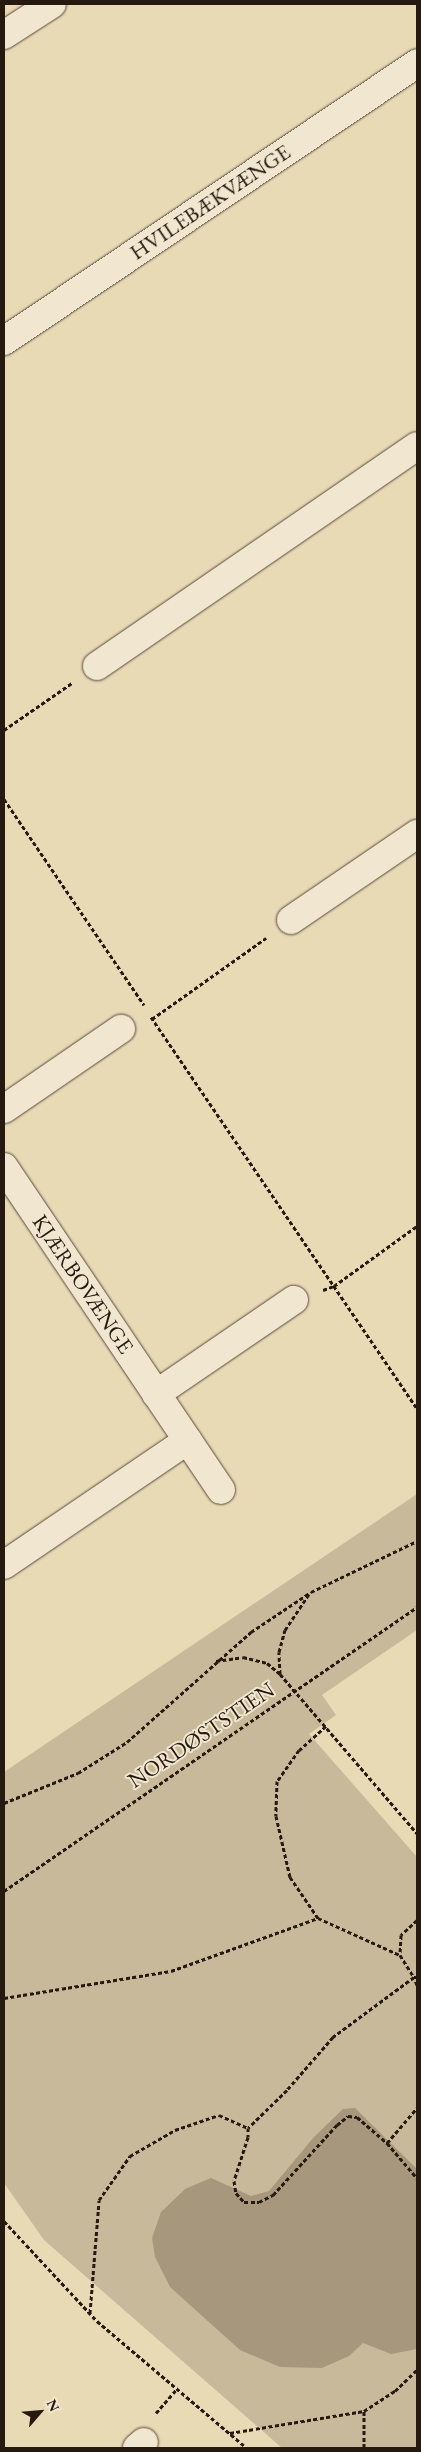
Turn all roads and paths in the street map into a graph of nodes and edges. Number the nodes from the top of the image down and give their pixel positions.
1 (52, 4) edge
2 (4, 36) edge
3 (417, 63) edge
4 (4, 341) edge
5 (417, 446) edge
6 (97, 666) joint
7 (4, 730) edge
8 (4, 799) edge
9 (417, 834) edge
10 (291, 920) joint
11 (153, 1018) junction
12 (121, 1030) dead end
13 (4, 1109) edge
14 (6, 1174) edge
15 (417, 1226) edge
16 (334, 1286) junction
17 (294, 1300) dead end
18 (156, 1394) junction
19 (417, 1409) edge
20 (188, 1440) junction
21 (221, 1490) dead end
22 (417, 1541) edge
23 (4, 1565) edge
24 (311, 1592) junction
25 (417, 1607) edge
26 (214, 1661) junction
27 (280, 1674) junction
28 (296, 1690) junction
29 (326, 1726) junction
30 (4, 1803) edge
31 (417, 1833) edge
32 (4, 1891) edge
33 (318, 1918) junction
34 (417, 1920) edge
35 (400, 1955) junction
36 (416, 1977) edge
37 (417, 1985) edge
38 (4, 1998) edge
39 (417, 2108) edge
40 (248, 2128) junction
41 (387, 2143) junction
42 (416, 2175) edge
43 (4, 2221) edge
44 (90, 2313) junction
45 (417, 2370) edge
46 (178, 2389) junction
47 (364, 2411) junction
48 (229, 2433) junction
49 (144, 2437) edge
50 (247, 2448) edge
51 (364, 2448) edge

1 - 2 street
3 - 4 street, HVILEBÆKVÆNGE
5 - 6 street
6 - 7 path
8 - 11 path
9 - 10 street
10 - 11 path
11 - 16 path
12 - 13 street
14 - 18 street, KJÆRBOVÆNGE
15 - 16 path
16 - 19 path
17 - 18 street
18 - 20 street, KJÆRBOVÆNGE
20 - 21 street, KJÆRBOVÆNGE
20 - 23 street
22 - 24 path
24 - 26 path
24 - 27 path
25 - 28 path, NORDØSTSTIEN
26 - 27 path
26 - 30 path
27 - 28 path
28 - 29 path
28 - 32 path, NORDØSTSTIEN
29 - 31 path
29 - 33 path
33 - 35 path
33 - 38 path
34 - 35 path
35 - 36 path
36 - 37 path
36 - 40 path
39 - 41 path
40 - 41 path
40 - 44 path
41 - 42 path
43 - 44 path
44 - 46 path
45 - 47 path
46 - 48 path
46 - 49 path
47 - 48 path
47 - 51 path
48 - 50 path

